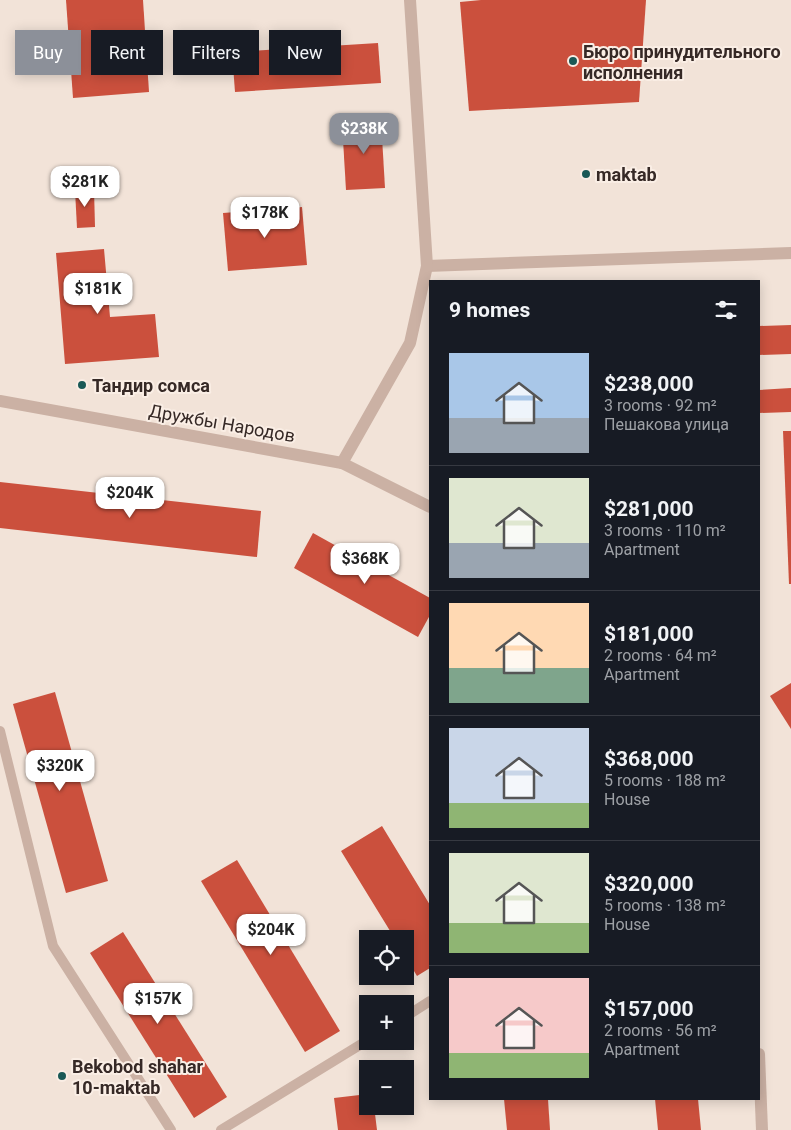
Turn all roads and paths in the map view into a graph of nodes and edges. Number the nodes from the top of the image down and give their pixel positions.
1 (410, 0) edge
2 (791, 253) edge
3 (428, 266) junction
4 (0, 401) edge
5 (342, 463) junction
6 (429, 506) edge
7 (0, 732) edge
8 (429, 1002) edge
9 (414, 1011) edge
10 (359, 1045) edge
11 (760, 1079) edge
12 (171, 1130) edge
13 (220, 1130) edge
14 (762, 1130) edge

1 - 3 street
2 - 3 street
3 - 5 street
4 - 5 street, Дружбы Народов
5 - 6 street, Дружбы Народов
7 - 12 lane
8 - 9 lane
10 - 13 lane
11 - 14 street

